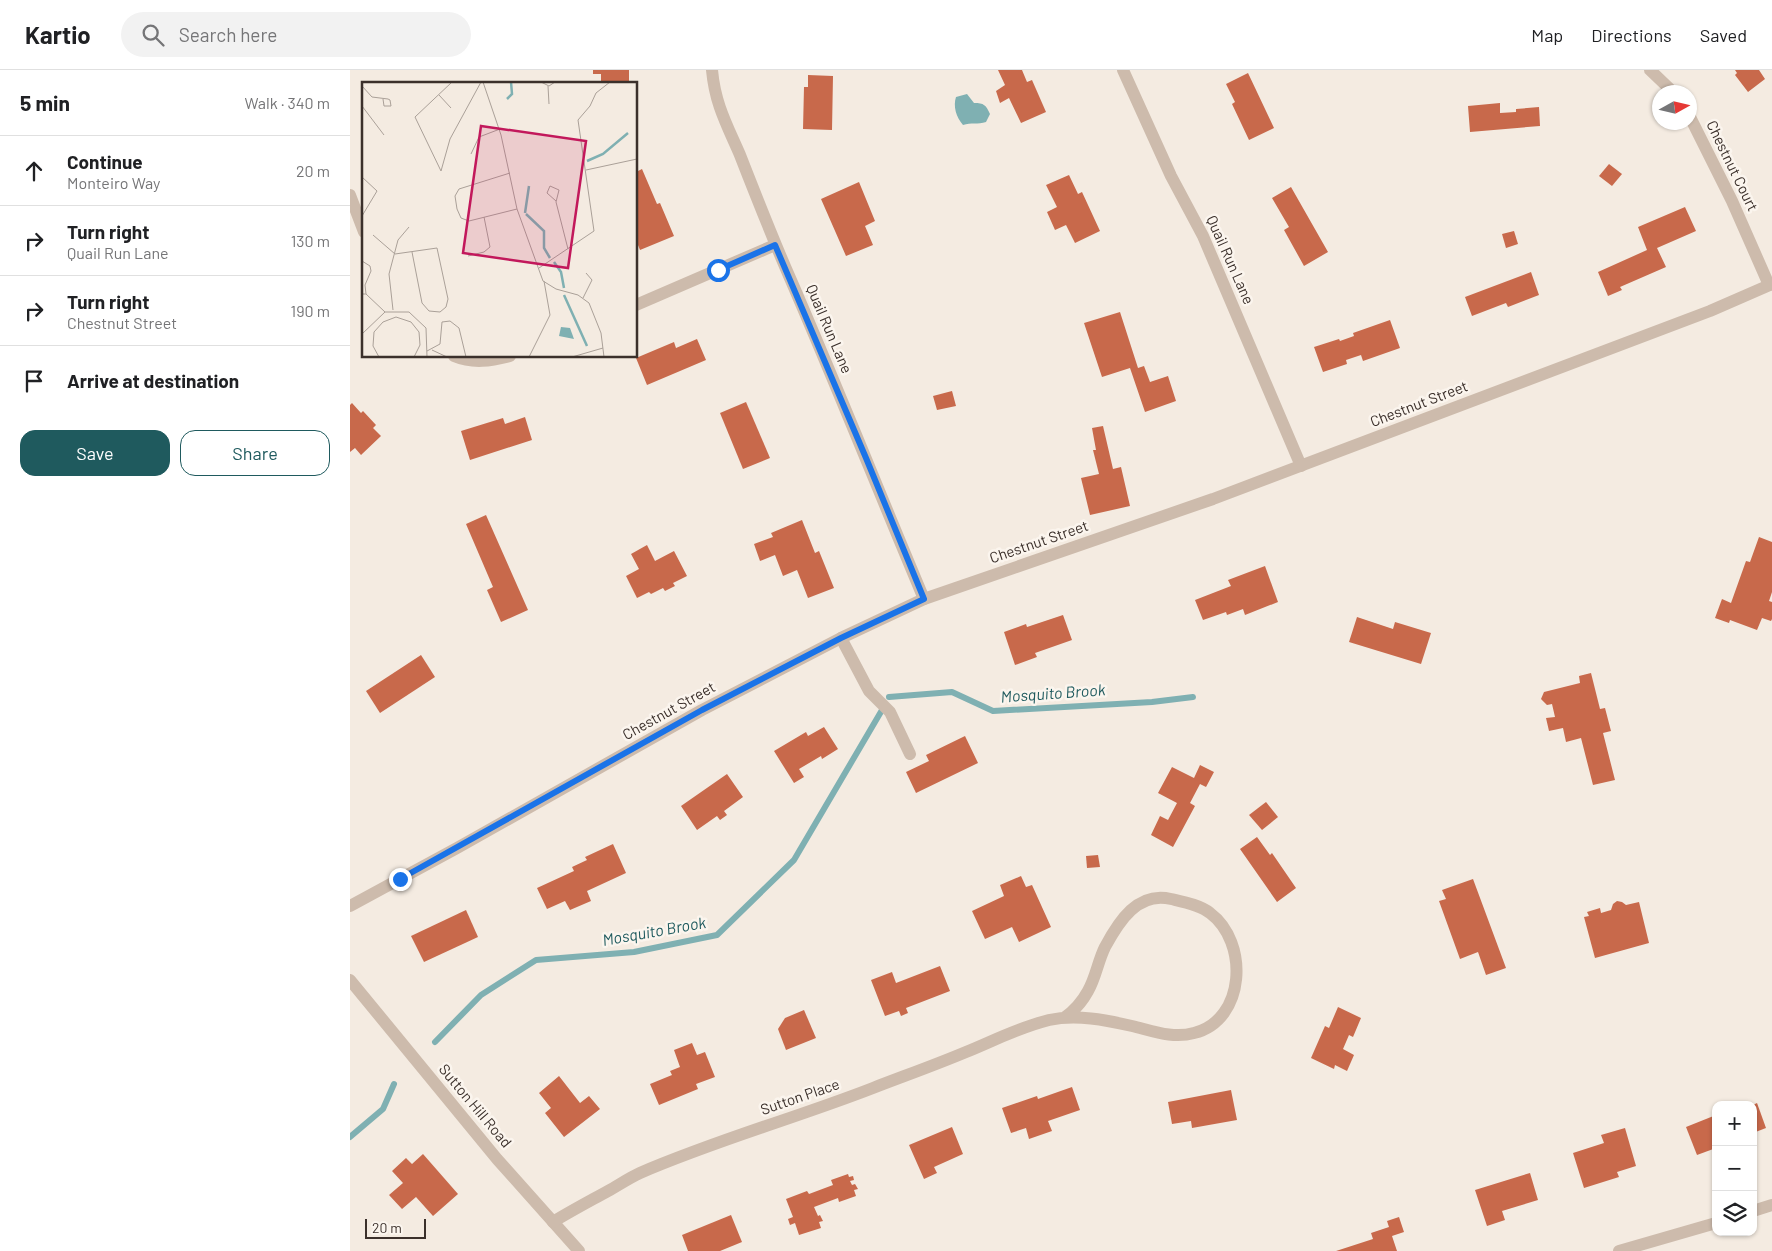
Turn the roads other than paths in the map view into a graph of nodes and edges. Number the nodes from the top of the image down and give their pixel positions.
1 (712, 70) edge
2 (1123, 70) edge
3 (1650, 70) edge
4 (1666, 85) edge
5 (1696, 130) edge
6 (350, 195) edge
7 (362, 227) edge
8 (775, 245) junction
9 (1771, 284) edge
10 (638, 304) edge
11 (460, 358) edge
12 (502, 358) edge
13 (1301, 466) junction
14 (924, 599) junction
15 (841, 638) junction
16 (910, 754) dead end
17 (350, 906) edge
18 (350, 980) edge
19 (1064, 1018) junction
20 (1772, 1205) edge
21 (1757, 1210) edge
22 (553, 1222) junction
23 (1712, 1224) edge
24 (579, 1251) edge
25 (1619, 1251) edge

1 - 8 street, Quail Run Lane
2 - 13 street, Quail Run Lane
3 - 4 street
5 - 9 street, Chestnut Court
6 - 7 street
8 - 10 street
8 - 14 street, Quail Run Lane
9 - 13 street, Chestnut Street
11 - 12 street
13 - 14 street, Chestnut Street
14 - 15 street, Chestnut Street
15 - 16 street
15 - 17 street, Chestnut Street
18 - 22 street, Sutton Hill Road
19 - 19 street, Sutton Place
19 - 22 street, Sutton Place
20 - 21 street
22 - 24 street, Sutton Hill Road
23 - 25 street

